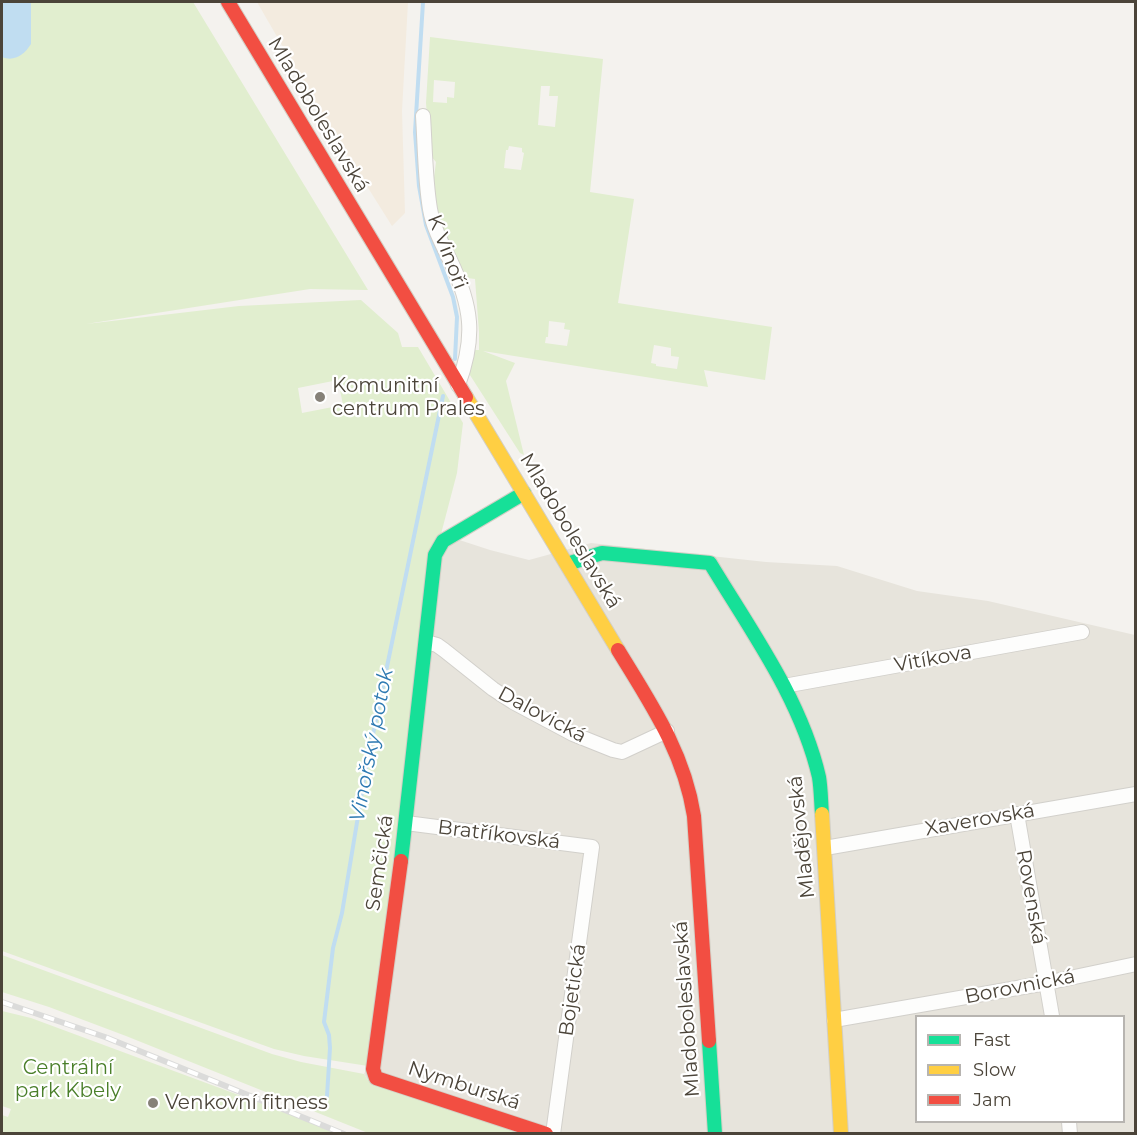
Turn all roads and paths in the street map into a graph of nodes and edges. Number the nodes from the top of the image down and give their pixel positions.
1 (228, 2) edge
2 (423, 116) dead end
3 (458, 385) junction
4 (524, 493) junction
5 (567, 564) junction
6 (1082, 632) dead end
7 (426, 642) junction
8 (784, 686) junction
9 (667, 731) junction
10 (1136, 794) edge
11 (1017, 814) junction
12 (405, 822) junction
13 (592, 847) joint
14 (825, 848) junction
15 (1136, 964) edge
16 (1046, 983) junction
17 (1052, 1015) edge
18 (834, 1020) junction
19 (373, 1071) joint
20 (546, 1134) edge
21 (553, 1134) edge
22 (715, 1134) edge
23 (841, 1134) edge

1 - 3 street, Mladoboleslavská
2 - 3 street, K Vinoři
3 - 4 street, Mladoboleslavská
4 - 5 street, Mladoboleslavská
4 - 7 street, Semčická
5 - 8 street, Mladějovská
5 - 9 street, Mladoboleslavská
6 - 8 street, Vitíkova
7 - 9 street, Dalovická
7 - 12 street, Semčická
8 - 14 street, Mladějovská
9 - 22 street, Mladoboleslavská
10 - 11 street, Xaverovská
11 - 14 street, Xaverovská
11 - 16 street, Rovenská
12 - 13 street, Bratříkovská
12 - 19 street, Semčická
13 - 21 street, Bojetická
14 - 18 street, Mladějovská
15 - 16 street, Borovnická
16 - 17 street, Rovenská
16 - 18 street, Borovnická
18 - 23 street, Mladějovská
19 - 20 street, Nymburská

